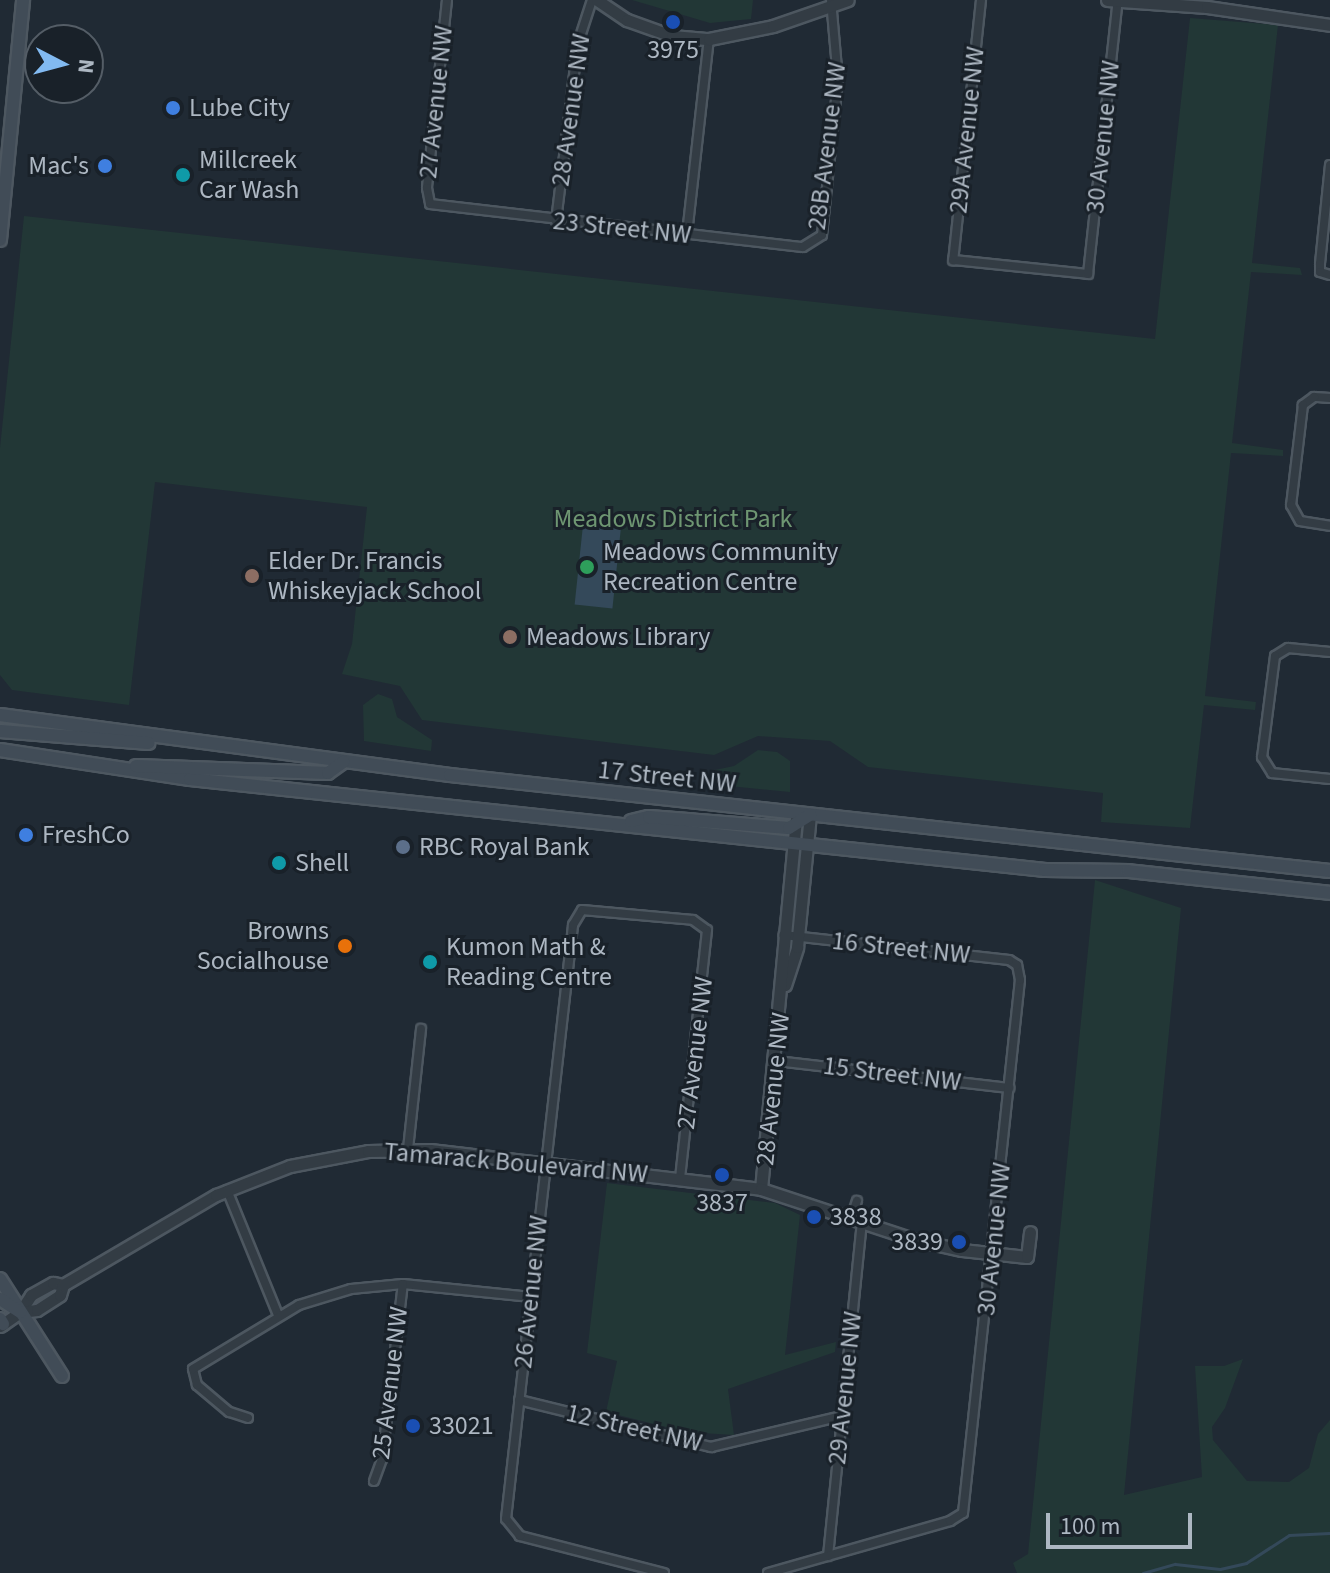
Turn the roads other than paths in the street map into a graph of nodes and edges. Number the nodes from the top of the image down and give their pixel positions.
1 (23, 0) edge
2 (447, 0) edge
3 (594, 0) edge
4 (848, 0) edge
5 (981, 0) edge
6 (1114, 0) edge
7 (831, 3) edge
8 (1330, 25) edge
9 (709, 39) junction
10 (1330, 165) edge
11 (2, 194) edge
12 (430, 204) joint
13 (556, 221) junction
14 (687, 234) junction
15 (0, 240) edge
16 (814, 243) joint
17 (1088, 274) joint
18 (1330, 275) edge
19 (1330, 398) edge
20 (1330, 526) edge
21 (1330, 652) edge
22 (0, 708) edge
23 (0, 715) edge
24 (23, 718) junction
25 (0, 731) edge
26 (184, 742) junction
27 (1, 750) edge
28 (343, 762) junction
29 (115, 768) junction
30 (1330, 779) edge
31 (803, 814) junction
32 (620, 823) junction
33 (795, 827) junction
34 (793, 842) junction
35 (807, 844) junction
36 (1330, 871) edge
37 (1330, 893) edge
38 (578, 912) joint
39 (783, 935) junction
40 (799, 937) junction
41 (1017, 965) joint
42 (784, 989) junction
43 (421, 1029) dead end
44 (776, 1061) junction
45 (1009, 1088) junction
46 (408, 1149) junction
47 (546, 1164) junction
48 (680, 1179) junction
49 (761, 1189) junction
50 (227, 1190) junction
51 (857, 1201) dead end
52 (857, 1218) junction
53 (1030, 1232) dead end
54 (992, 1253) junction
55 (0, 1279) edge
56 (403, 1284) junction
57 (531, 1297) junction
58 (0, 1299) edge
59 (20, 1312) junction
60 (278, 1315) junction
61 (1, 1323) edge
62 (62, 1376) dead end
63 (519, 1400) junction
64 (842, 1416) junction
65 (248, 1418) dead end
66 (374, 1481) dead end
67 (828, 1556) junction
68 (664, 1573) edge
69 (768, 1573) edge

1 - 11 main road
2 - 12 street, 27 Avenue NW
3 - 9 street
3 - 13 street, 28 Avenue NW
4 - 7 street
5 - 17 street, 29A Avenue NW
6 - 8 street
6 - 17 street, 30 Avenue NW
7 - 9 street
7 - 16 street, 28B Avenue NW
9 - 14 street
10 - 18 street
11 - 15 main road
12 - 13 street, 23 Street NW
13 - 14 street, 23 Street NW
14 - 16 street, 23 Street NW
19 - 20 street
21 - 30 street
22 - 24 main road
23 - 24 main road, 17 Street NW
24 - 26 main road, 17 Street NW
25 - 26 main road
26 - 28 main road, 17 Street NW
27 - 29 main road, 17 Street NW
28 - 29 main road
28 - 31 main road, 17 Street NW
29 - 32 main road, 17 Street NW
31 - 33 main road
31 - 35 street, 28 Avenue NW
31 - 36 main road, 17 Street NW
32 - 33 main road
32 - 34 main road, 17 Street NW
33 - 34 street, 28 Avenue NW
34 - 35 main road, 17 Street NW
34 - 39 street, 28 Avenue NW
35 - 37 main road, 17 Street NW
35 - 40 street, 28 Avenue NW
38 - 47 street, 26 Avenue NW
38 - 48 street, 27 Avenue NW
39 - 40 street, 16 Street NW
39 - 42 street, 28 Avenue NW
40 - 41 street, 16 Street NW
40 - 42 street, 28 Avenue NW
41 - 45 street, 30 Avenue NW
42 - 44 street, 28 Avenue NW
43 - 46 street
44 - 45 street, 15 Street NW
44 - 49 street, 28 Avenue NW
45 - 54 street, 30 Avenue NW
46 - 47 street, Tamarack Boulevard NW
46 - 50 street, Tamarack Boulevard NW
47 - 48 street, Tamarack Boulevard NW
47 - 57 street, 26 Avenue NW
48 - 49 street, Tamarack Boulevard NW
49 - 52 street, Tamarack Boulevard NW
50 - 59 street, Tamarack Boulevard NW
50 - 60 street
51 - 52 street
52 - 54 street, Tamarack Boulevard NW
52 - 64 street, 29 Avenue NW
53 - 54 street, Tamarack Boulevard NW
54 - 67 street, 30 Avenue NW
55 - 59 main road
56 - 57 street
56 - 60 street
56 - 66 street, 25 Avenue NW
57 - 63 street, 26 Avenue NW
58 - 59 main road
59 - 61 street, Tamarack Boulevard NW
59 - 62 main road
60 - 65 street
63 - 64 street, 12 Street NW
63 - 68 street, 26 Avenue NW
64 - 67 street, 29 Avenue NW
67 - 69 street

